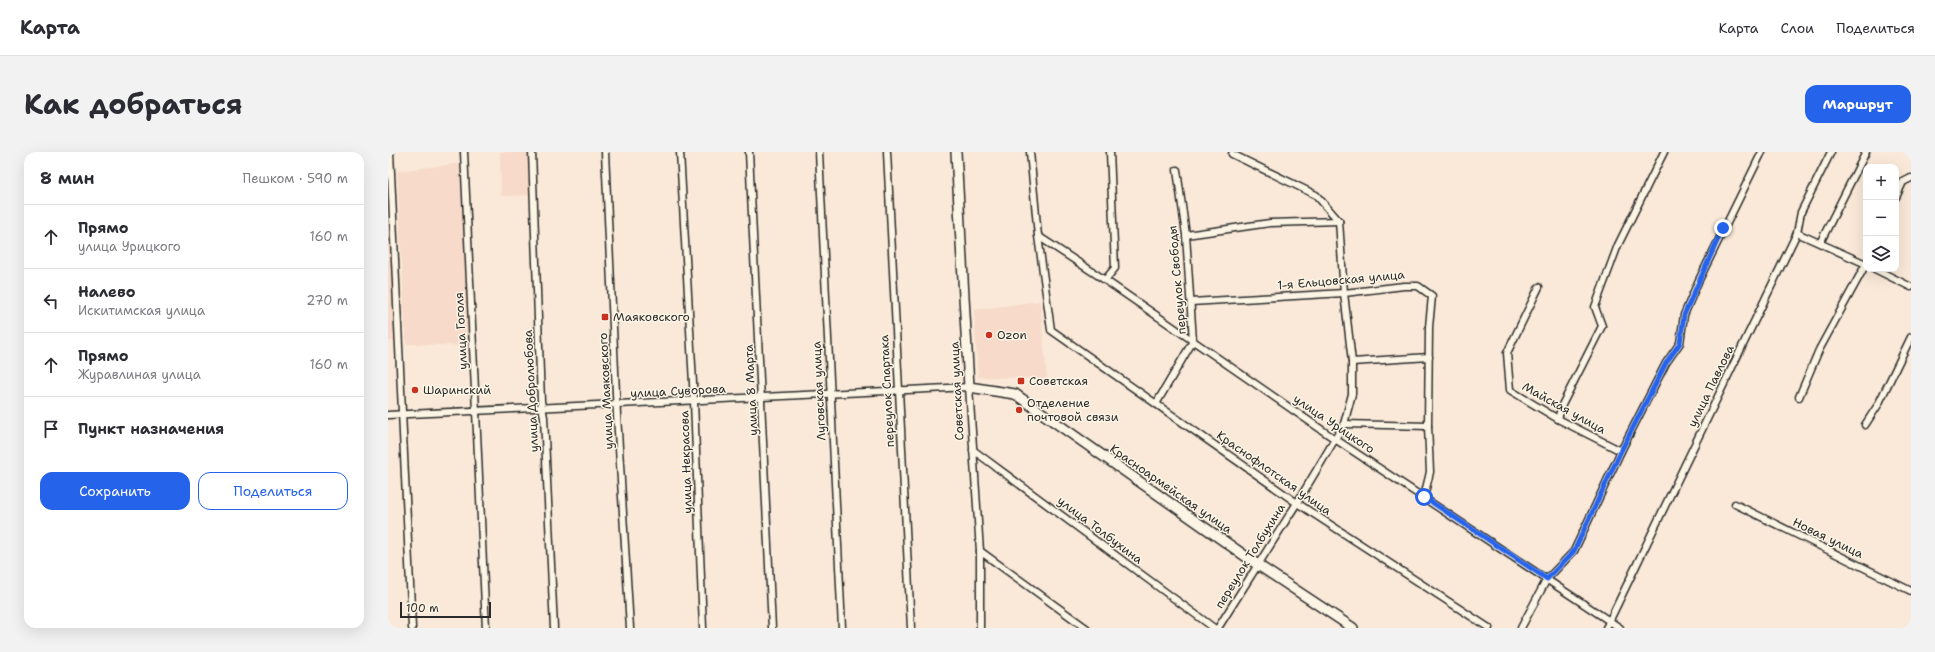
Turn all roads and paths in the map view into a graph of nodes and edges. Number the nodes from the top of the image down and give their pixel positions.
1 (390, 152) edge
2 (464, 152) edge
3 (532, 152) edge
4 (605, 152) edge
5 (680, 152) edge
6 (750, 152) edge
7 (819, 152) edge
8 (887, 152) edge
9 (956, 152) edge
10 (1030, 152) edge
11 (1110, 152) edge
12 (1664, 152) edge
13 (1762, 152) edge
14 (1831, 152) edge
15 (1866, 152) edge
16 (1232, 154) dead end
17 (1176, 170) dead end
18 (1911, 178) edge
19 (1899, 191) edge
20 (1339, 221) junction
21 (1797, 233) junction
22 (1186, 235) junction
23 (1038, 236) junction
24 (1820, 243) junction
25 (1863, 263) edge
26 (1863, 269) edge
27 (1881, 272) edge
28 (1105, 280) junction
29 (1911, 287) edge
30 (1539, 288) dead end
31 (1344, 292) junction
32 (1191, 302) junction
33 (1911, 336) edge
34 (1193, 341) junction
35 (1429, 356) junction
36 (1352, 362) junction
37 (969, 387) junction
38 (898, 390) junction
39 (831, 394) junction
40 (1799, 397) dead end
41 (762, 398) junction
42 (694, 401) junction
43 (1156, 404) junction
44 (617, 405) junction
45 (542, 408) junction
46 (476, 412) junction
47 (388, 415) edge
48 (402, 415) junction
49 (1558, 419) junction
50 (1344, 424) junction
51 (1865, 425) dead end
52 (1428, 426) junction
53 (1335, 439) junction
54 (973, 450) junction
55 (1621, 451) junction
56 (1424, 497) junction
57 (1297, 503) junction
58 (1735, 504) dead end
59 (980, 551) junction
60 (1258, 565) junction
61 (1547, 579) junction
62 (1911, 591) edge
63 (1609, 621) junction
64 (412, 628) edge
65 (486, 628) edge
66 (554, 628) edge
67 (630, 628) edge
68 (703, 628) edge
69 (772, 628) edge
70 (842, 628) edge
71 (911, 628) edge
72 (980, 628) edge
73 (1086, 628) edge
74 (1214, 628) edge
75 (1218, 628) edge
76 (1353, 628) edge
77 (1489, 628) edge
78 (1521, 628) edge
79 (1606, 628) edge
80 (1620, 628) edge

1 - 48 street
2 - 46 street, улица Гоголя
3 - 45 street, улица Добролюбова
4 - 44 street, улица Маяковского
5 - 42 street, улица Некрасова
6 - 41 street, улица 8 Марта
7 - 39 street, Луговская улица
8 - 38 street, переулок Спартака
9 - 37 street, Советская улица
10 - 23 street
11 - 28 street
12 - 49 street
13 - 55 street
14 - 21 street, улица Павлова
15 - 24 street
16 - 20 street
17 - 22 street, переулок Свободы
18 - 19 street
20 - 22 street
20 - 31 street, переулок Толбухина
21 - 24 street
21 - 63 street, улица Павлова
22 - 32 street, переулок Свободы
23 - 28 street, улица Урицкого
23 - 43 street, Краснофлотская улица
24 - 25 street
26 - 40 street
27 - 29 street
28 - 34 street, улица Урицкого
30 - 49 street, Майская улица
31 - 32 street, 1-я Ельцовская улица
31 - 35 street, 1-я Ельцовская улица
31 - 36 street, переулок Толбухина
32 - 34 street, переулок Свободы
33 - 51 street
34 - 43 street, переулок Свободы
34 - 53 street, улица Урицкого
35 - 36 street
35 - 52 street, 1-я Ельцовская улица
36 - 50 street, переулок Толбухина
37 - 38 street, улица Суворова
37 - 54 street, Советская улица
37 - 60 street, Красноармейская улица
38 - 39 street, улица Суворова
38 - 71 street, переулок Спартака
39 - 41 street, улица Суворова
39 - 70 street, Луговская улица
41 - 42 street, улица Суворова
41 - 69 street, улица 8 Марта
42 - 44 street, улица Суворова
42 - 68 street, улица Некрасова
43 - 57 street, Краснофлотская улица
44 - 45 street, улица Суворова
44 - 67 street, улица Маяковского
45 - 46 street, улица Суворова
45 - 66 street, улица Добролюбова
46 - 48 street, улица Суворова
46 - 65 street, улица Гоголя
47 - 48 street, улица Суворова
48 - 64 street
49 - 55 street, Майская улица
50 - 52 street
50 - 53 street, переулок Толбухина
52 - 56 street, 1-я Ельцовская улица
53 - 56 street, улица Урицкого
53 - 57 street, переулок Толбухина
54 - 59 street, Советская улица
54 - 74 street, улица Толбухина
55 - 61 street
56 - 61 street, улица Урицкого
57 - 60 street, переулок Толбухина
57 - 77 street, Краснофлотская улица
58 - 62 street, Новая улица
59 - 72 street, Советская улица
59 - 73 street
60 - 75 street, переулок Толбухина
60 - 76 street, Красноармейская улица
61 - 63 street, улица Урицкого
61 - 78 street
63 - 79 street, улица Павлова
63 - 80 street, улица Урицкого

